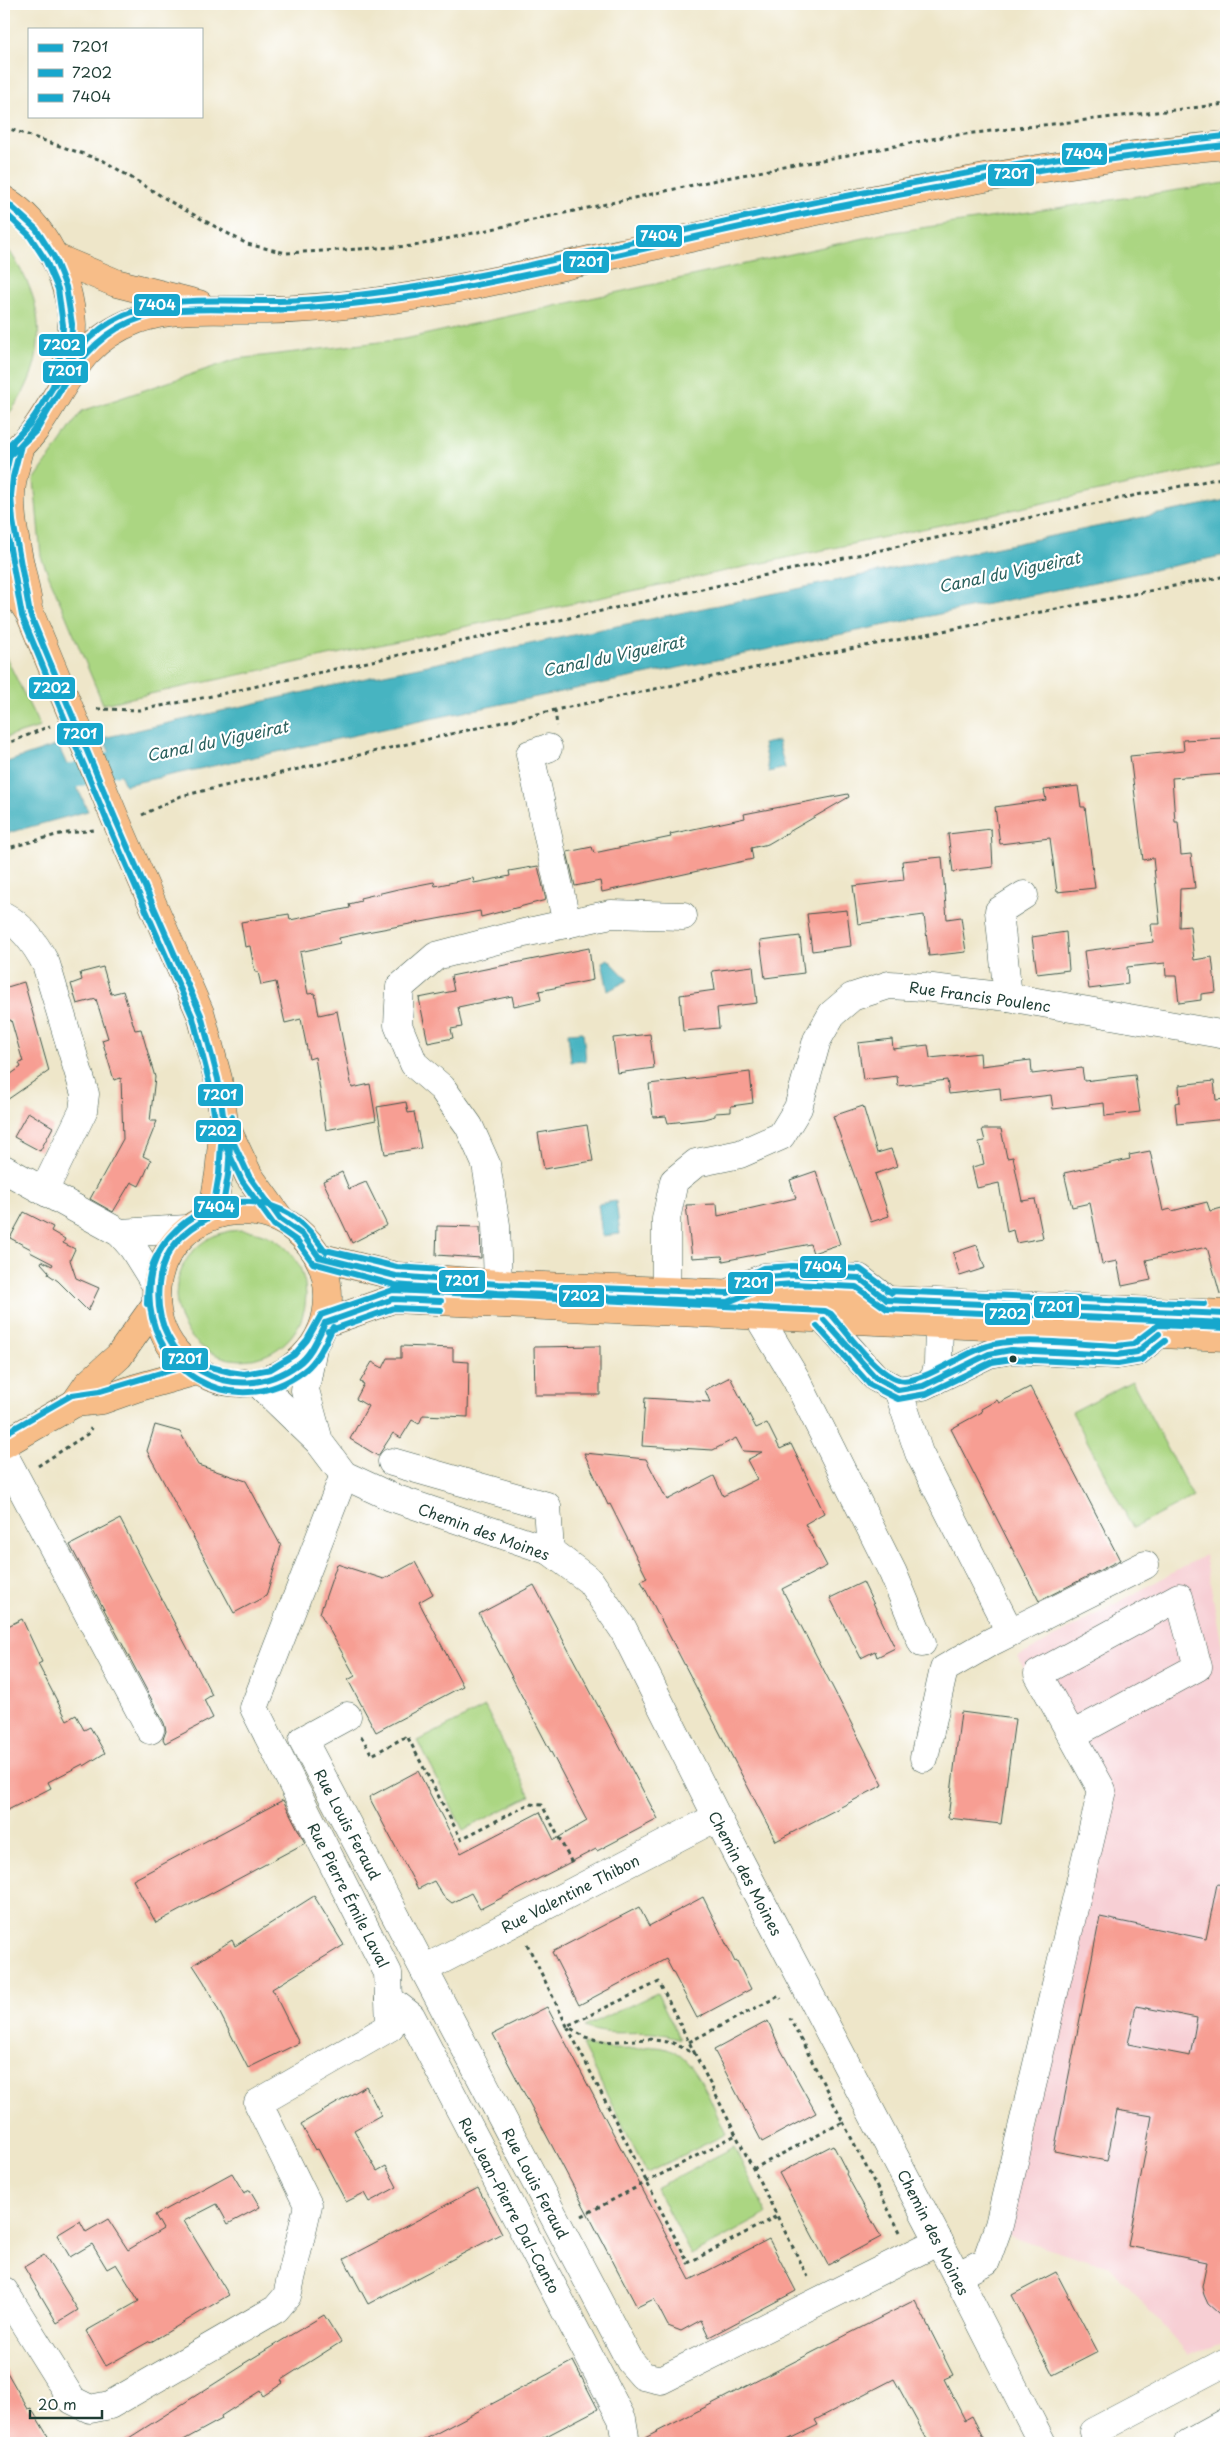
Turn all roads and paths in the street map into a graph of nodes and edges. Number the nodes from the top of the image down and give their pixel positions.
1 (1226, 104) edge
2 (4, 127) edge
3 (1226, 145) edge
4 (4, 200) edge
5 (54, 257) junction
6 (220, 309) junction
7 (61, 389) junction
8 (12, 453) edge
9 (1226, 477) edge
10 (4, 574) edge
11 (1226, 576) edge
12 (30, 614) junction
13 (71, 714) junction
14 (4, 745) edge
15 (548, 748) dead end
16 (117, 822) junction
17 (4, 848) edge
18 (1024, 895) dead end
19 (4, 916) edge
20 (683, 916) dead end
21 (566, 924) junction
22 (1008, 997) junction
23 (1226, 1035) edge
24 (224, 1122) junction
25 (4, 1169) edge
26 (44, 1191) junction
27 (212, 1216) junction
28 (280, 1219) junction
29 (188, 1229) junction
30 (120, 1233) junction
31 (319, 1257) junction
32 (666, 1291) junction
33 (156, 1294) junction
34 (502, 1296) junction
35 (594, 1298) junction
36 (881, 1300) junction
37 (1079, 1308) junction
38 (630, 1311) junction
39 (699, 1314) junction
40 (1226, 1314) edge
41 (758, 1316) junction
42 (824, 1320) junction
43 (939, 1324) junction
44 (1008, 1328) junction
45 (1155, 1334) junction
46 (319, 1335) junction
47 (1226, 1337) edge
48 (197, 1371) junction
49 (934, 1381) junction
50 (257, 1382) junction
51 (898, 1390) junction
52 (102, 1400) junction
53 (75, 1404) junction
54 (319, 1442) junction
55 (6, 1456) edge
56 (392, 1462) dead end
57 (344, 1475) junction
58 (550, 1552) junction
59 (1145, 1565) dead end
60 (1001, 1631) junction
61 (922, 1643) dead end
62 (347, 1716) joint
63 (150, 1730) dead end
64 (1072, 1734) junction
65 (924, 1758) dead end
66 (716, 1817) junction
67 (584, 1885) junction
68 (516, 1921) junction
69 (424, 1968) junction
70 (389, 1999) junction
71 (784, 2005) dead end
72 (788, 2013) dead end
73 (567, 2026) junction
74 (689, 2042) junction
75 (695, 2054) junction
76 (843, 2122) junction
77 (736, 2135) junction
78 (753, 2169) junction
79 (646, 2182) junction
80 (777, 2216) junction
81 (559, 2228) junction
82 (939, 2241) junction
83 (912, 2255) junction
84 (957, 2276) junction
85 (4, 2291) edge
86 (820, 2301) junction
87 (1226, 2362) edge
88 (1226, 2422) edge
89 (624, 2431) edge
90 (1042, 2443) edge
91 (1097, 2443) edge
92 (1188, 2443) edge

1 - 2 path
3 - 6 main road
4 - 5 main road
5 - 6 main road
5 - 7 main road
6 - 7 main road
7 - 8 main road
8 - 12 main road
9 - 13 path
10 - 12 main road
11 - 16 path
12 - 13 main road
13 - 14 path
13 - 16 main road
15 - 21 street
16 - 17 path
16 - 24 main road
18 - 22 street
19 - 26 street
20 - 21 street
21 - 34 street
22 - 23 street, Rue Francis Poulenc
22 - 32 street, Rue Francis Poulenc
24 - 27 main road
24 - 28 main road
25 - 26 street
26 - 30 street
27 - 28 main road
27 - 29 main road
28 - 31 main road
29 - 30 street
29 - 33 main road
30 - 33 street
31 - 34 main road
31 - 46 main road
32 - 35 main road
32 - 36 main road
32 - 38 main road
32 - 39 main road
33 - 48 main road
33 - 53 main road
34 - 35 main road
34 - 46 main road
35 - 38 main road
36 - 37 main road
36 - 43 main road
37 - 40 main road
37 - 44 main road
37 - 45 main road
38 - 39 main road
39 - 41 main road
41 - 42 main road
41 - 61 street
42 - 43 main road
42 - 51 street
43 - 44 main road
43 - 49 street
44 - 45 main road
45 - 47 main road
45 - 49 street
46 - 50 main road
46 - 54 street, Chemin des Moines
48 - 50 main road
48 - 52 main road
49 - 51 street
50 - 54 street, Chemin des Moines
51 - 60 street
52 - 53 main road
52 - 55 path
53 - 55 main road
54 - 57 street, Chemin des Moines
55 - 63 street
56 - 58 street
57 - 58 street, Chemin des Moines
57 - 70 street, Rue Pierre Émile Laval
58 - 66 street, Chemin des Moines
59 - 60 street
60 - 65 street
62 - 67 path
62 - 69 street, Rue Louis Feraud
64 - 64 street
64 - 84 street
66 - 67 street, Rue Valentine Thibon
66 - 82 street, Chemin des Moines
67 - 68 street, Rue Valentine Thibon
68 - 69 street, Rue Valentine Thibon
68 - 73 path
69 - 81 street, Rue Louis Feraud
70 - 85 street, Rue Pierre Émile Laval
70 - 89 street, Rue Jean-Pierre Dal-Canto
71 - 74 path
72 - 76 path
73 - 74 path
73 - 75 path
73 - 79 path
74 - 75 path
75 - 77 path
76 - 78 path
76 - 83 path
77 - 78 path
77 - 79 path
78 - 80 path
79 - 80 path
79 - 81 path
80 - 86 path
81 - 86 street, Rue Louis Feraud
82 - 83 street, Rue Louis Feraud
82 - 84 street, Chemin des Moines
83 - 86 street, Rue Louis Feraud
84 - 90 street, Chemin des Moines
87 - 91 street
88 - 92 street

